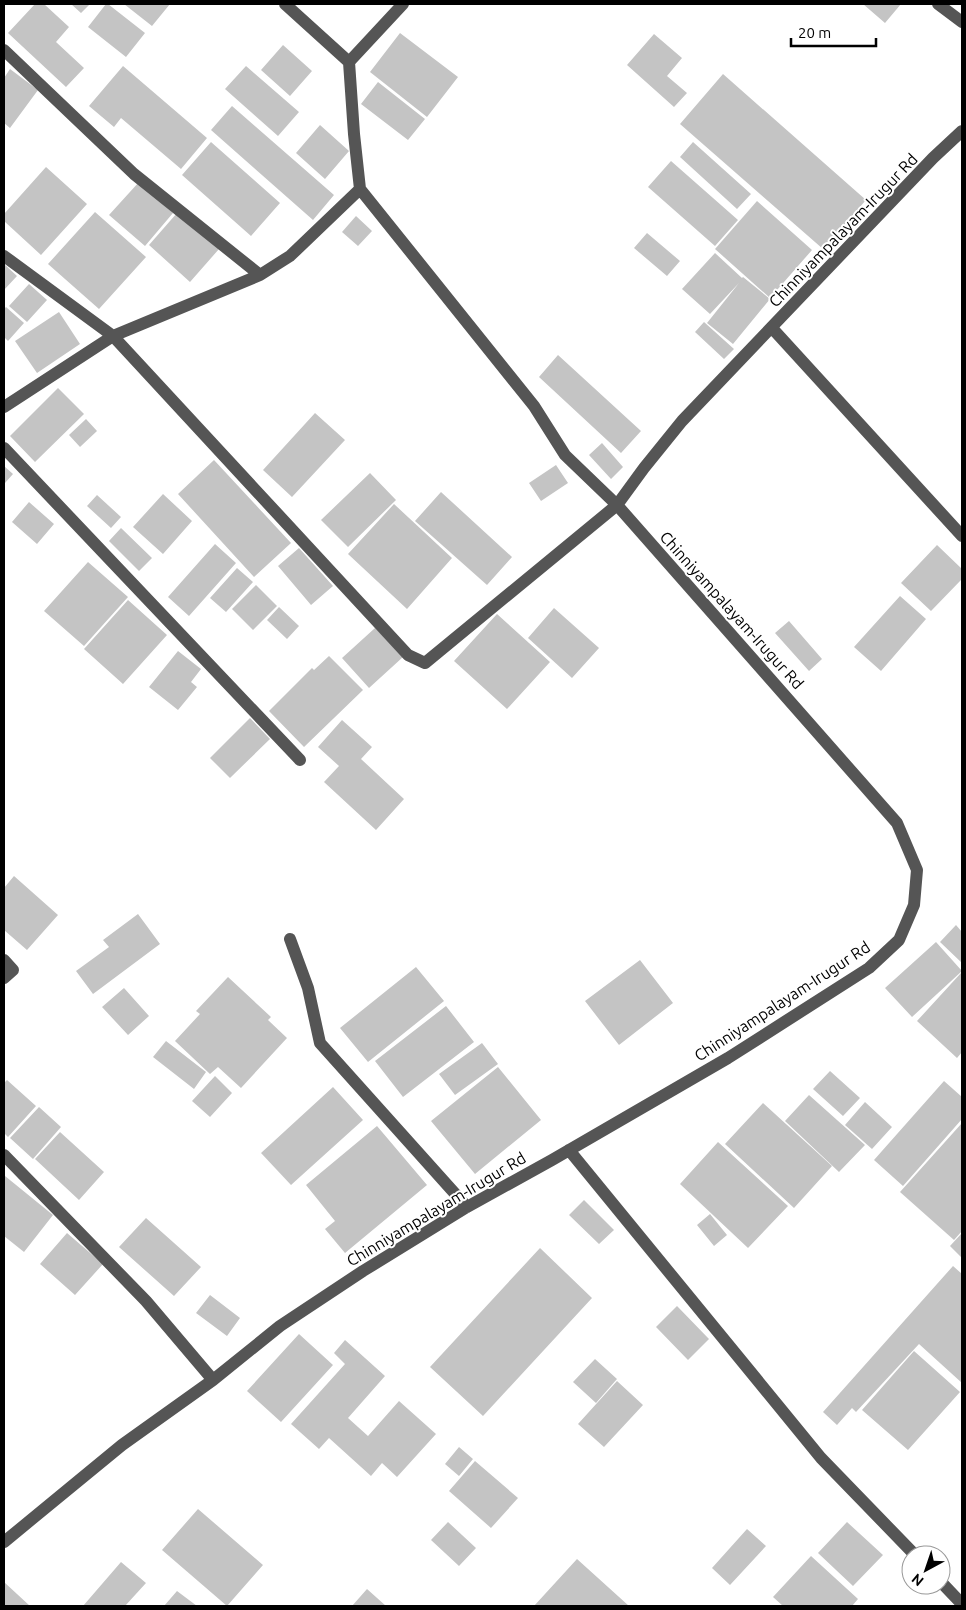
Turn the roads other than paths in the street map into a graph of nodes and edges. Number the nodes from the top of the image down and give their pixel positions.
1 (285, 4) edge
2 (403, 4) edge
3 (938, 4) edge
4 (962, 22) edge
5 (4, 50) edge
6 (349, 62) junction
7 (962, 131) edge
8 (360, 189) junction
9 (4, 256) edge
10 (260, 275) junction
11 (772, 328) junction
12 (113, 336) junction
13 (4, 408) edge
14 (4, 448) edge
15 (617, 505) junction
16 (962, 536) edge
17 (300, 760) dead end
18 (290, 939) dead end
19 (4, 960) edge
20 (4, 978) edge
21 (569, 1150) junction
22 (4, 1155) edge
23 (466, 1207) junction
24 (212, 1380) junction
25 (4, 1542) edge
26 (905, 1545) edge
27 (951, 1592) edge
28 (962, 1604) edge

1 - 6 street
2 - 6 street
3 - 4 street
5 - 10 street
6 - 8 street
7 - 11 street, Chinniyampalayam-Irugur Rd
8 - 10 street
8 - 15 street
9 - 12 street
10 - 12 street
11 - 15 street, Chinniyampalayam-Irugur Rd
11 - 16 street
12 - 13 street
12 - 15 street
14 - 17 street
15 - 21 street, Chinniyampalayam-Irugur Rd
18 - 23 street
19 - 20 street
21 - 23 street, Chinniyampalayam-Irugur Rd
21 - 26 street
22 - 24 street
23 - 24 street, Chinniyampalayam-Irugur Rd
24 - 25 street, Chinniyampalayam-Irugur Rd
27 - 28 street

